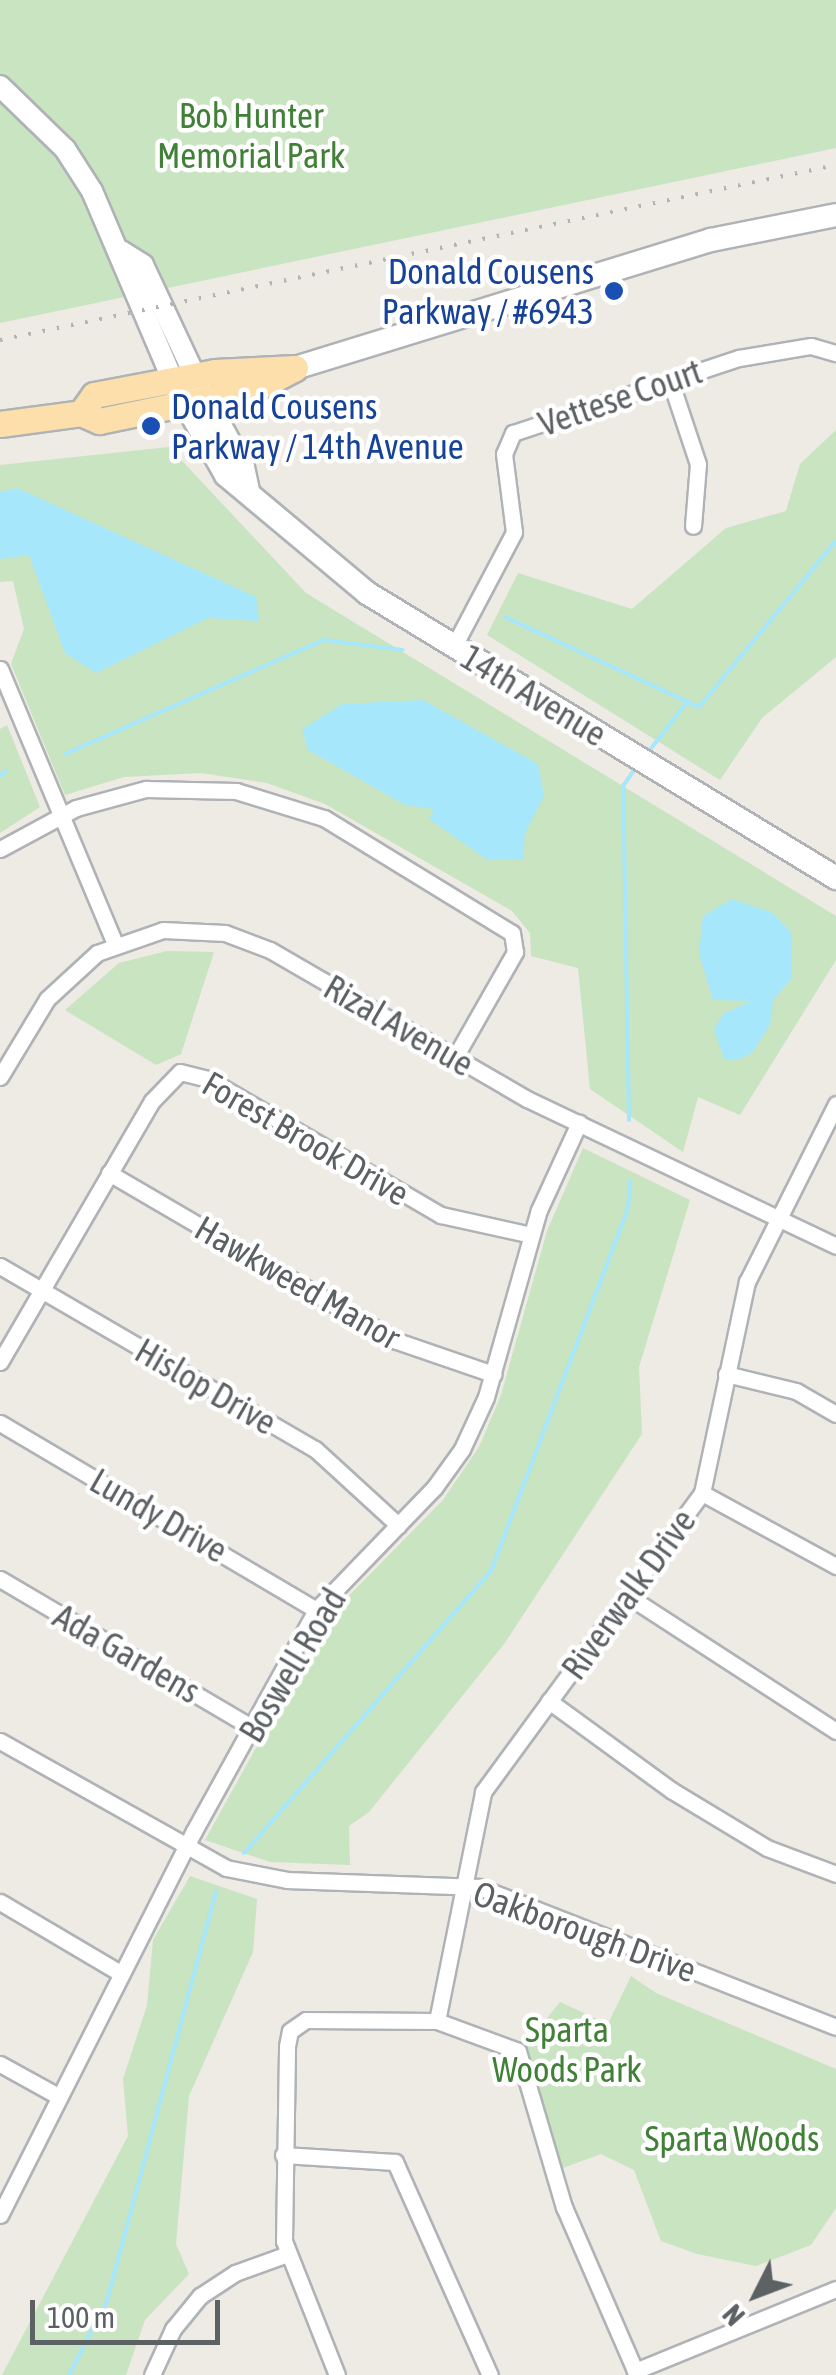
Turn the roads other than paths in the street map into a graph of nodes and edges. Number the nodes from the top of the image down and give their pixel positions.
1 (0, 86) edge
2 (836, 215) edge
3 (836, 353) edge
4 (295, 368) joint
5 (670, 380) junction
6 (189, 390) junction
7 (0, 424) edge
8 (693, 526) dead end
9 (454, 646) junction
10 (0, 669) edge
11 (63, 814) junction
12 (0, 849) edge
13 (836, 878) edge
14 (115, 944) junction
15 (454, 1057) junction
16 (0, 1077) edge
17 (836, 1104) edge
18 (579, 1124) junction
19 (110, 1173) junction
20 (777, 1216) junction
21 (532, 1235) junction
22 (836, 1246) edge
23 (0, 1266) edge
24 (41, 1290) junction
25 (0, 1362) edge
26 (493, 1374) junction
27 (726, 1374) junction
28 (836, 1414) edge
29 (0, 1423) edge
30 (702, 1493) junction
31 (398, 1525) junction
32 (836, 1566) edge
33 (0, 1579) edge
34 (628, 1596) junction
35 (316, 1610) junction
36 (549, 1701) junction
37 (254, 1728) junction
38 (836, 1731) edge
39 (0, 1741) edge
40 (186, 1848) junction
41 (836, 1874) edge
42 (461, 1886) junction
43 (0, 1902) edge
44 (120, 1972) junction
45 (437, 2022) junction
46 (836, 2027) edge
47 (0, 2064) edge
48 (58, 2096) junction
49 (284, 2155) junction
50 (0, 2215) edge
51 (285, 2255) junction
52 (836, 2289) edge
53 (636, 2373) edge
54 (152, 2375) edge
55 (337, 2375) edge
56 (490, 2375) edge

1 - 6 street, 14th Avenue
2 - 4 main road
3 - 5 street, Vettese Court
4 - 6 main road
5 - 8 street
5 - 9 street, Vettese Court
6 - 7 main road
6 - 9 main road, 14th Avenue
9 - 13 main road, 14th Avenue
10 - 11 street
11 - 12 street
11 - 14 street
11 - 15 street
14 - 15 street, Rizal Avenue
14 - 16 street, Rizal Avenue
15 - 18 street, Rizal Avenue
17 - 20 street, Riverwalk Drive
18 - 20 street, Rizal Avenue
18 - 21 street, Boswell Road
19 - 21 street, Forest Brook Drive
19 - 24 street, Forest Brook Drive
19 - 26 street, Hawkweed Manor
20 - 22 street, Rizal Avenue
20 - 27 street, Riverwalk Drive
21 - 26 street, Boswell Road
23 - 24 street, Hislop Drive
24 - 25 street, Forest Brook Drive
24 - 31 street, Hislop Drive
26 - 31 street, Boswell Road
27 - 28 street
27 - 30 street, Riverwalk Drive
29 - 35 street, Lundy Drive
30 - 32 street
30 - 34 street, Riverwalk Drive
31 - 35 street, Boswell Road
33 - 37 street, Ada Gardens
34 - 36 street, Riverwalk Drive
34 - 38 street
35 - 37 street, Boswell Road
36 - 41 street
36 - 42 street, Riverwalk Drive
37 - 40 street, Boswell Road
39 - 40 street, Oakborough Drive
40 - 42 street, Oakborough Drive
40 - 44 street, Boswell Road
42 - 45 street, Riverwalk Drive
42 - 46 street, Oakborough Drive
43 - 44 street
44 - 48 street, Boswell Road
45 - 49 street
45 - 53 street
47 - 48 street
48 - 50 street, Boswell Road
49 - 51 street
49 - 56 street
51 - 54 street
51 - 55 street
52 - 53 street

